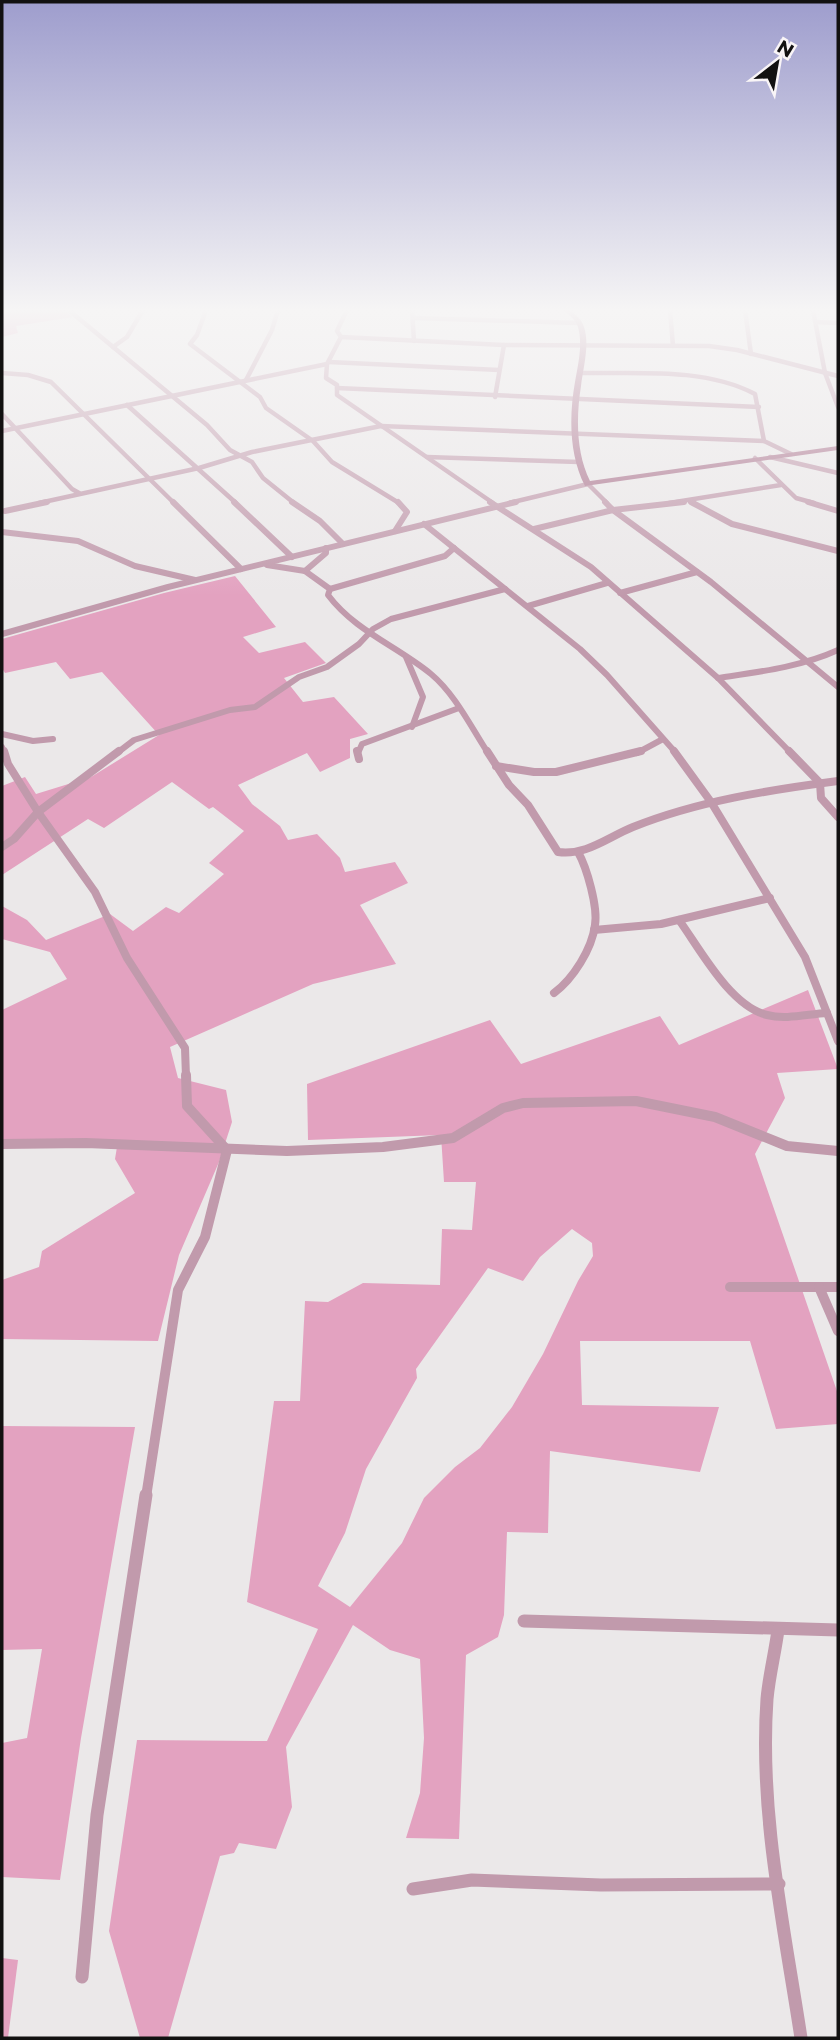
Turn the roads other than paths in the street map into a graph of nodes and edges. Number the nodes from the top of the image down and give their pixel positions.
1 (73, 405) edge
2 (126, 405) edge
3 (127, 405) edge
4 (183, 405) edge
5 (264, 405) edge
6 (349, 405) edge
7 (576, 405) edge
8 (704, 405) edge
9 (759, 407) joint
10 (2, 414) edge
11 (81, 414) junction
12 (381, 426) junction
13 (14, 428) junction
14 (2, 431) edge
15 (577, 431) junction
16 (764, 441) junction
17 (313, 442) junction
18 (838, 448) edge
19 (790, 454) junction
20 (239, 456) junction
21 (427, 457) junction
22 (770, 457) junction
23 (755, 458) junction
24 (579, 462) junction
25 (198, 468) junction
26 (838, 473) edge
27 (147, 478) junction
28 (588, 484) junction
29 (781, 485) junction
30 (79, 493) junction
31 (690, 501) junction
32 (495, 505) junction
33 (613, 510) junction
34 (5, 511) dead end
35 (838, 511) edge
36 (424, 524) junction
37 (534, 529) junction
38 (395, 531) junction
39 (2, 532) edge
40 (343, 544) junction
41 (326, 548) junction
42 (454, 548) junction
43 (838, 551) edge
44 (292, 557) junction
45 (262, 564) junction
46 (241, 569) junction
47 (305, 571) junction
48 (696, 572) junction
49 (197, 580) junction
50 (607, 583) junction
51 (330, 589) junction
52 (505, 589) junction
53 (620, 593) junction
54 (528, 606) junction
55 (2, 634) edge
56 (369, 634) junction
57 (838, 650) edge
58 (406, 657) junction
59 (807, 659) junction
60 (718, 678) junction
61 (838, 687) edge
62 (459, 708) junction
63 (412, 727) junction
64 (2, 734) edge
65 (52, 739) dead end
66 (663, 739) junction
67 (2, 747) edge
68 (359, 759) dead end
69 (496, 766) junction
70 (838, 781) edge
71 (820, 783) junction
72 (711, 802) junction
73 (38, 811) junction
74 (838, 817) edge
75 (2, 847) edge
76 (578, 852) junction
77 (770, 898) junction
78 (680, 920) junction
79 (594, 930) junction
80 (554, 993) dead end
81 (827, 1013) junction
82 (838, 1041) edge
83 (2, 1144) edge
84 (227, 1150) junction
85 (838, 1151) edge
86 (730, 1287) dead end
87 (819, 1287) junction
88 (838, 1287) edge
89 (838, 1331) edge
90 (524, 1621) dead end
91 (778, 1630) junction
92 (838, 1630) edge
93 (779, 1884) junction
94 (413, 1889) dead end
95 (82, 1978) dead end
96 (801, 2038) edge

1 - 11 street
2 - 11 street
3 - 25 street
4 - 20 street
5 - 17 street
6 - 12 street
7 - 15 street
8 - 9 street
9 - 16 street
10 - 13 street
11 - 13 street
11 - 27 street
12 - 15 street
12 - 17 street
12 - 21 street
13 - 14 street
13 - 30 street
15 - 16 street
15 - 24 street
16 - 19 street
17 - 20 street
17 - 38 street
18 - 19 street
19 - 22 street
20 - 25 street
20 - 40 street
21 - 24 street
21 - 32 street
22 - 23 street
22 - 26 street
23 - 28 street
23 - 29 street
24 - 28 street
25 - 27 street
25 - 44 street
27 - 30 street
27 - 46 street
28 - 32 street
28 - 33 street
29 - 31 street
29 - 35 street
30 - 34 street
31 - 33 street
31 - 43 street
32 - 36 street
32 - 37 street
33 - 37 street
33 - 48 street
36 - 38 street
36 - 42 street
37 - 50 street
38 - 40 street
39 - 49 street
40 - 41 street
41 - 44 street
41 - 47 street
42 - 51 street
42 - 52 street
44 - 45 street
45 - 46 street
45 - 47 street
46 - 49 street
47 - 51 street
48 - 53 street
48 - 59 street
49 - 55 street
50 - 53 street
50 - 54 street
51 - 56 street
52 - 54 street
52 - 56 street
53 - 60 street
54 - 66 street
56 - 58 street
56 - 73 street
57 - 59 street
58 - 62 street
58 - 63 street
59 - 60 street
59 - 61 street
60 - 71 street
62 - 63 street
62 - 69 street
63 - 68 street
64 - 65 street
66 - 69 street
66 - 72 street
67 - 73 street
69 - 76 street
70 - 71 street
71 - 72 street
71 - 74 street
72 - 76 street
72 - 77 street
73 - 75 street
73 - 84 street
76 - 79 street
77 - 78 street
77 - 81 street
78 - 79 street
78 - 81 street
79 - 80 street
81 - 82 street
83 - 84 street
84 - 85 street
84 - 95 street
86 - 87 street
87 - 88 street
87 - 89 street
90 - 91 street
91 - 92 street
91 - 93 street
93 - 94 street
93 - 96 street

